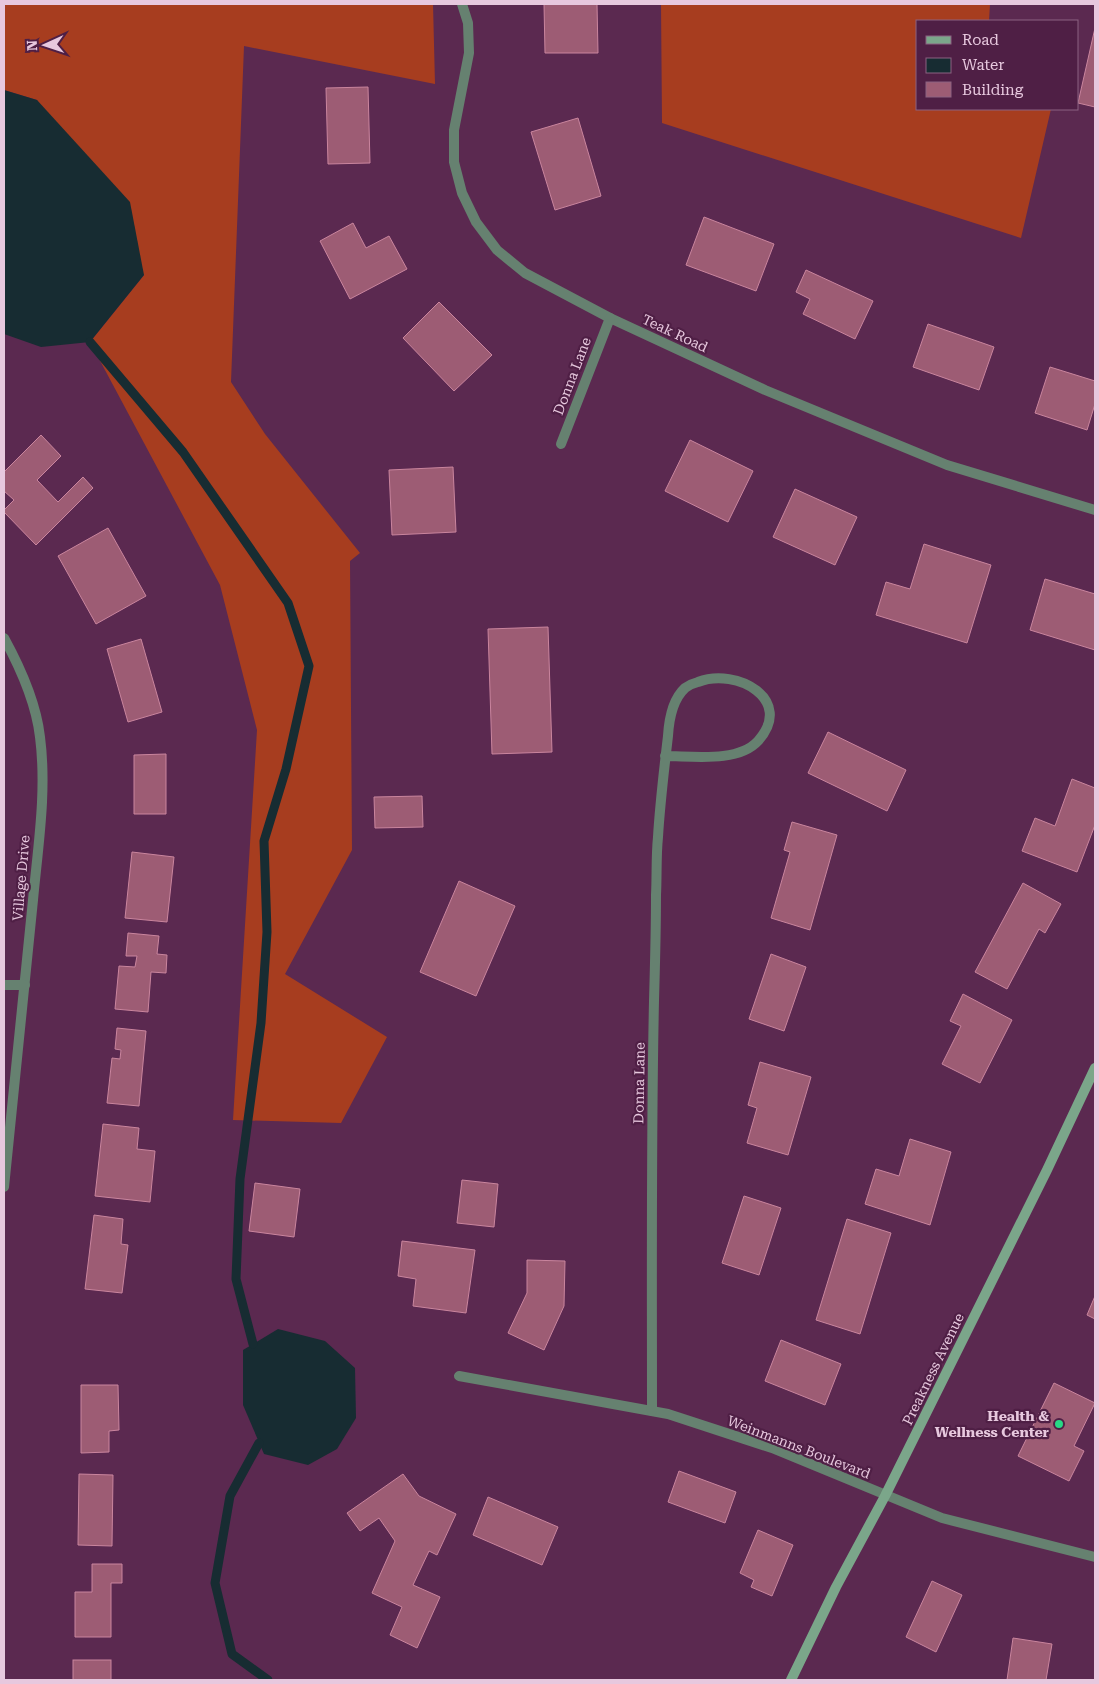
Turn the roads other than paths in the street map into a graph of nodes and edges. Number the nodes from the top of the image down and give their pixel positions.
1 (462, 4) edge
2 (610, 318) junction
3 (561, 444) dead end
4 (1095, 510) edge
5 (4, 638) edge
6 (665, 756) dead end
7 (4, 985) edge
8 (25, 985) junction
9 (1095, 1068) edge
10 (4, 1186) edge
11 (459, 1376) dead end
12 (652, 1411) junction
13 (885, 1496) junction
14 (1095, 1557) edge
15 (791, 1680) edge

1 - 2 street, Teak Road
2 - 3 street, Donna Lane
2 - 4 street, Teak Road
5 - 8 street, Village Drive
6 - 12 street, Donna Lane
7 - 8 street
8 - 10 street, Village Drive
9 - 13 main road, Preakness Avenue
11 - 12 street, Weinmanns Boulevard
12 - 13 street, Weinmanns Boulevard
13 - 14 street, Weinmanns Boulevard
13 - 15 main road, Preakness Avenue

